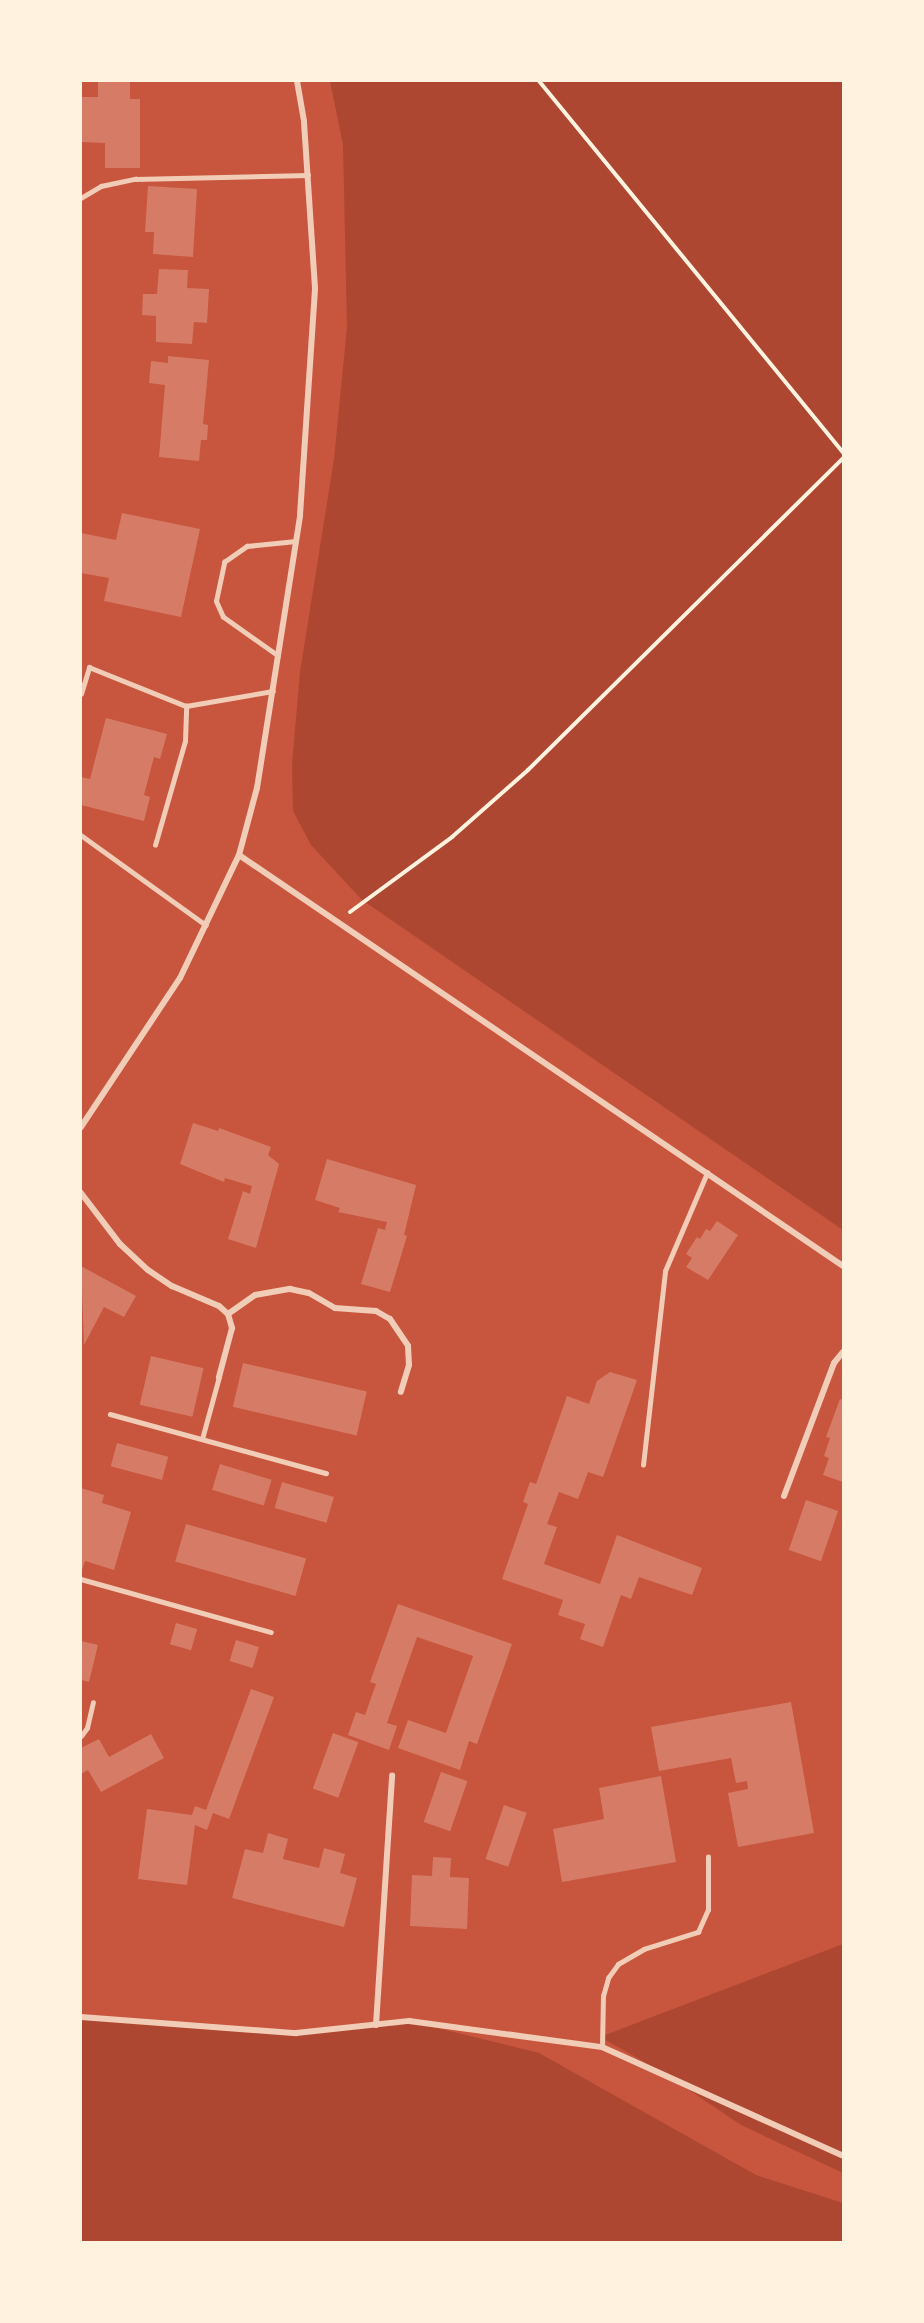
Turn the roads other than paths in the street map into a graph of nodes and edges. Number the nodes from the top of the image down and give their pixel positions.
1 (297, 81) edge
2 (308, 175) junction
3 (81, 198) edge
4 (296, 541) junction
5 (278, 656) junction
6 (81, 664) edge
7 (88, 667) junction
8 (273, 691) junction
9 (81, 694) edge
10 (186, 706) junction
11 (81, 835) edge
12 (155, 845) dead end
13 (239, 855) junction
14 (206, 925) junction
15 (81, 1127) edge
16 (707, 1173) junction
17 (81, 1193) edge
18 (843, 1266) edge
19 (228, 1314) junction
20 (843, 1352) edge
21 (219, 1377) joint
22 (401, 1392) dead end
23 (110, 1413) dead end
24 (202, 1439) junction
25 (643, 1466) dead end
26 (326, 1473) dead end
27 (784, 1496) dead end
28 (81, 1579) edge
29 (271, 1632) dead end
30 (93, 1702) dead end
31 (81, 1736) edge
32 (392, 1776) dead end
33 (708, 1857) dead end
34 (81, 2017) edge
35 (376, 2025) junction
36 (602, 2047) junction
37 (843, 2156) edge

1 - 2 street
2 - 3 lane
2 - 4 street
4 - 5 street
4 - 5 lane
5 - 8 street
6 - 7 lane
7 - 9 lane
7 - 10 lane
8 - 10 lane
8 - 13 street
10 - 12 lane
11 - 14 lane
13 - 14 street
13 - 16 street
14 - 15 street
16 - 18 street
16 - 25 lane
17 - 19 street
19 - 21 street
19 - 22 street
20 - 27 street
21 - 24 lane
23 - 24 lane
24 - 26 lane
28 - 29 lane
30 - 31 lane
32 - 35 street
33 - 36 lane
34 - 35 street
35 - 36 street
36 - 37 street

